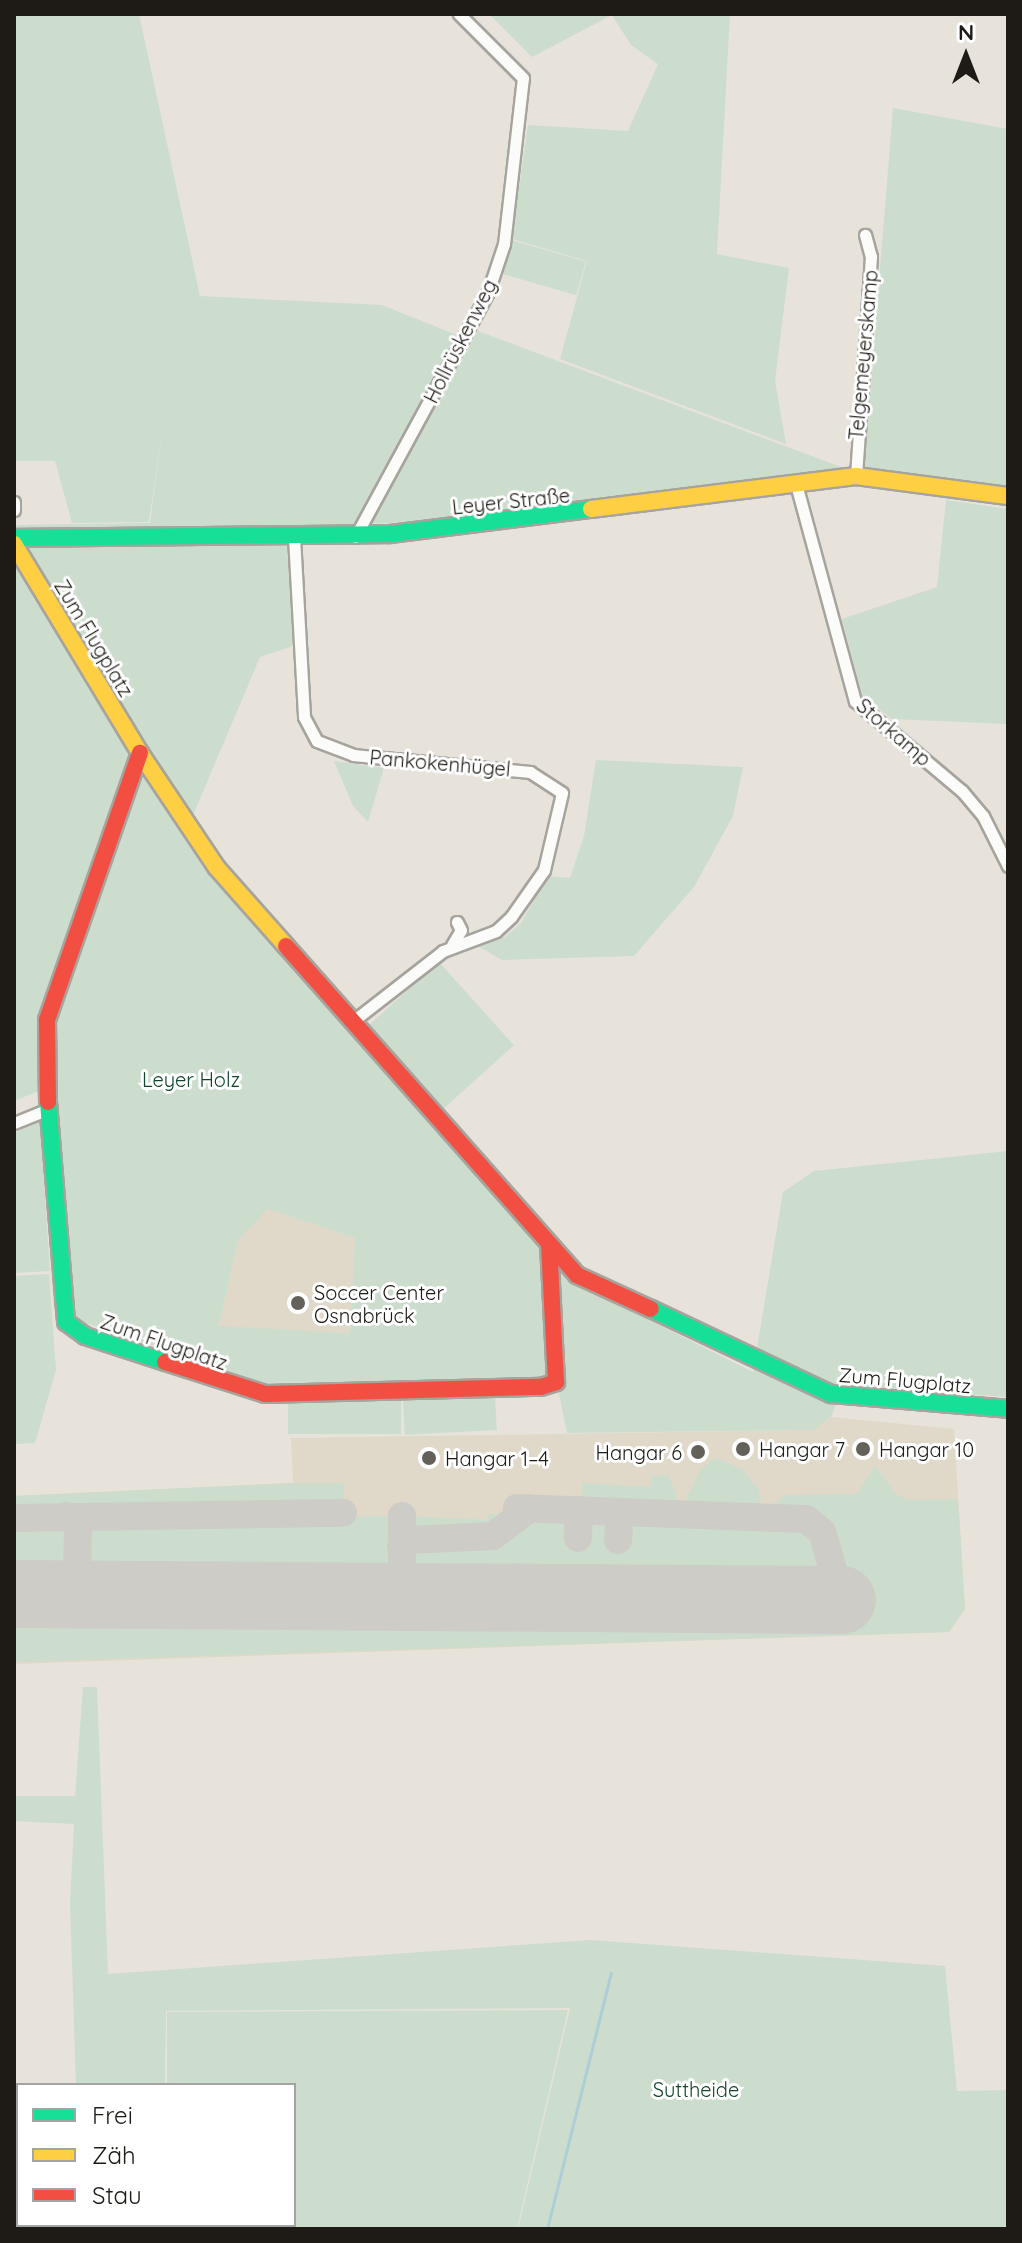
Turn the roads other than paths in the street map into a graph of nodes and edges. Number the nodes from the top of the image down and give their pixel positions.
1 (459, 14) edge
2 (865, 235) dead end
3 (856, 476) junction
4 (796, 484) junction
5 (1008, 496) edge
6 (14, 502) edge
7 (14, 510) edge
8 (294, 537) junction
9 (355, 537) junction
10 (14, 538) edge
11 (14, 544) edge
12 (140, 753) junction
13 (1008, 866) edge
14 (457, 922) dead end
15 (451, 946) junction
16 (353, 1021) junction
17 (48, 1109) junction
18 (14, 1123) edge
19 (549, 1244) junction
20 (1008, 1409) edge

1 - 9 street, Hollrüskenweg
2 - 3 street, Telgemeyerskamp
3 - 4 street, Leyer Straße
3 - 5 street, Leyer Straße
4 - 9 street, Leyer Straße
4 - 13 street, Storkamp
6 - 7 street
8 - 9 street, Leyer Straße
8 - 10 street, Leyer Straße
8 - 15 street, Pankokenhügel
11 - 12 street, Zum Flugplatz
12 - 16 street, Zum Flugplatz
12 - 17 street, Zum Flugplatz
14 - 15 street
15 - 16 street, Pankokenhügel
16 - 19 street, Zum Flugplatz
17 - 18 street
17 - 19 street, Zum Flugplatz
19 - 20 street, Zum Flugplatz

